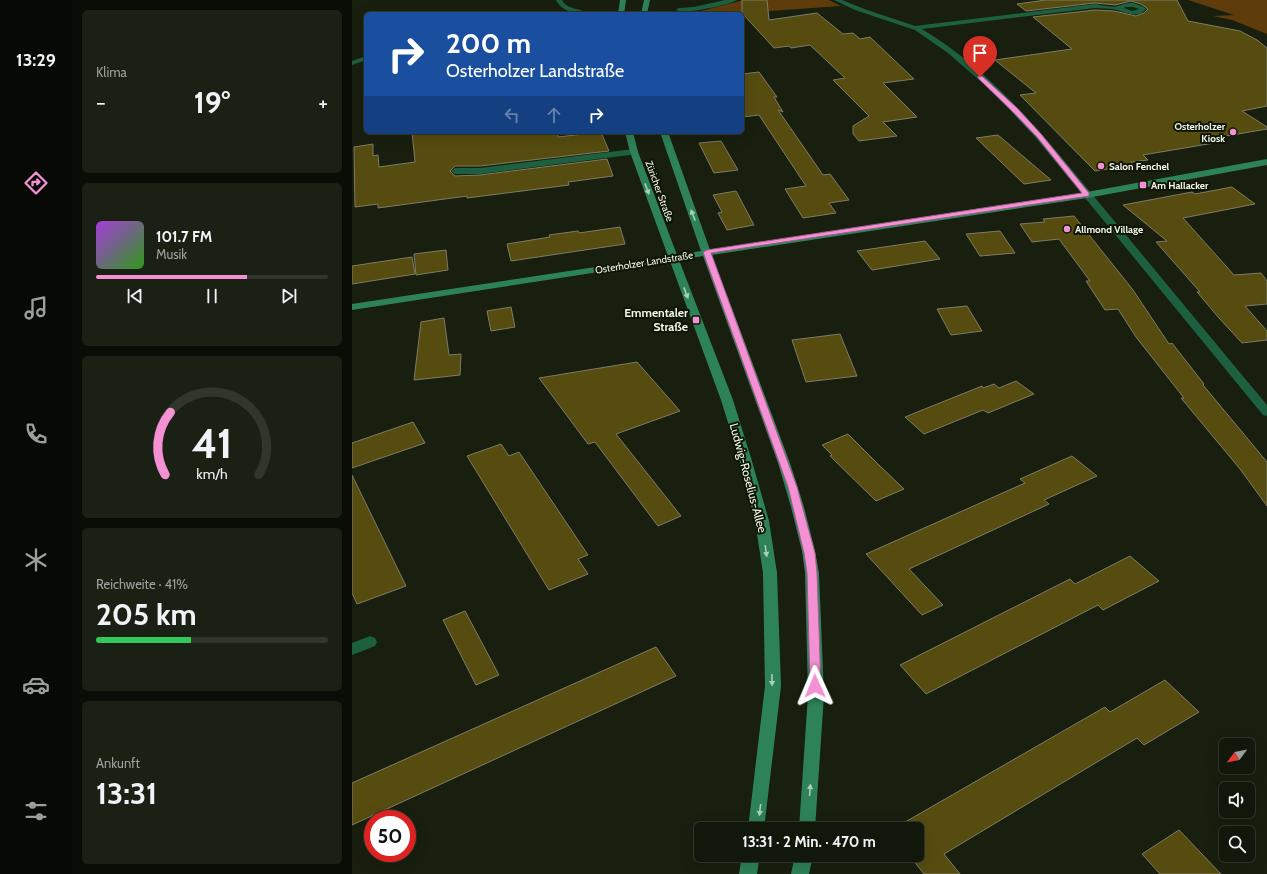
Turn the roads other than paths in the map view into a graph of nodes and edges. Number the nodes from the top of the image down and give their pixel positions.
1 (559, 0) edge
2 (623, 0) edge
3 (647, 0) edge
4 (734, 0) edge
5 (836, 0) edge
6 (1120, 8) dead end
7 (679, 10) dead end
8 (579, 12) edge
9 (620, 12) edge
10 (644, 12) edge
11 (915, 28) junction
12 (364, 59) edge
13 (352, 63) edge
14 (630, 134) edge
15 (665, 134) edge
16 (634, 152) junction
17 (1267, 162) edge
18 (455, 171) dead end
19 (1087, 195) junction
20 (707, 252) junction
21 (672, 257) junction
22 (352, 307) edge
23 (1267, 412) edge
24 (370, 642) dead end
25 (352, 649) edge
26 (757, 822) edge
27 (807, 822) edge
28 (750, 862) edge
29 (803, 862) edge
30 (748, 874) edge
31 (800, 874) edge

1 - 8 street
2 - 9 main road
3 - 10 main road
4 - 7 street
5 - 11 street
6 - 11 street
11 - 19 street
12 - 13 street
14 - 16 main road, Züricher Straße
20 -> 15 main road, Züricher Straße
16 - 18 street
16 -> 21 main road, Züricher Straße
17 - 19 main road, Osterholzer Landstraße
19 - 20 main road, Osterholzer Landstraße
19 - 23 street
20 - 21 main road, Osterholzer Landstraße
27 -> 20 main road
21 - 22 main road, Osterholzer Landstraße
21 -> 26 main road, Ludwig-Roselius-Allee
24 - 25 street
28 - 30 main road
29 - 31 main road

